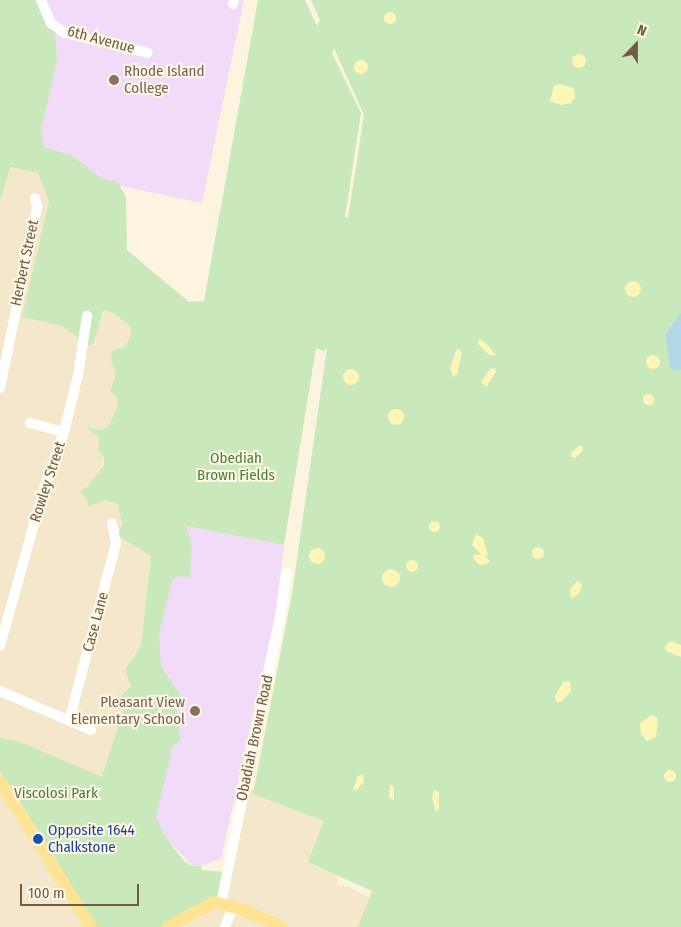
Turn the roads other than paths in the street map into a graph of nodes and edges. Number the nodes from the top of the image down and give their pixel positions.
1 (41, 0) edge
2 (148, 53) dead end
3 (34, 198) dead end
4 (87, 316) dead end
5 (0, 388) edge
6 (30, 423) dead end
7 (64, 432) junction
8 (112, 523) dead end
9 (287, 572) dead end
10 (0, 646) edge
11 (0, 691) edge
12 (69, 721) junction
13 (90, 730) dead end
14 (0, 781) edge
15 (220, 903) junction
16 (233, 906) junction
17 (91, 927) edge
18 (168, 927) edge
19 (225, 927) edge
20 (282, 927) edge

1 - 2 street, 6th Avenue
3 - 5 street, Herbert Street
4 - 7 street, Rowley Street
6 - 7 street
7 - 10 street, Rowley Street
8 - 12 street, Case Lane
9 - 15 street, Obadiah Brown Road
11 - 12 street
12 - 13 street
14 - 17 main road
15 - 16 main road
15 - 18 main road
16 - 19 street
16 - 20 main road

